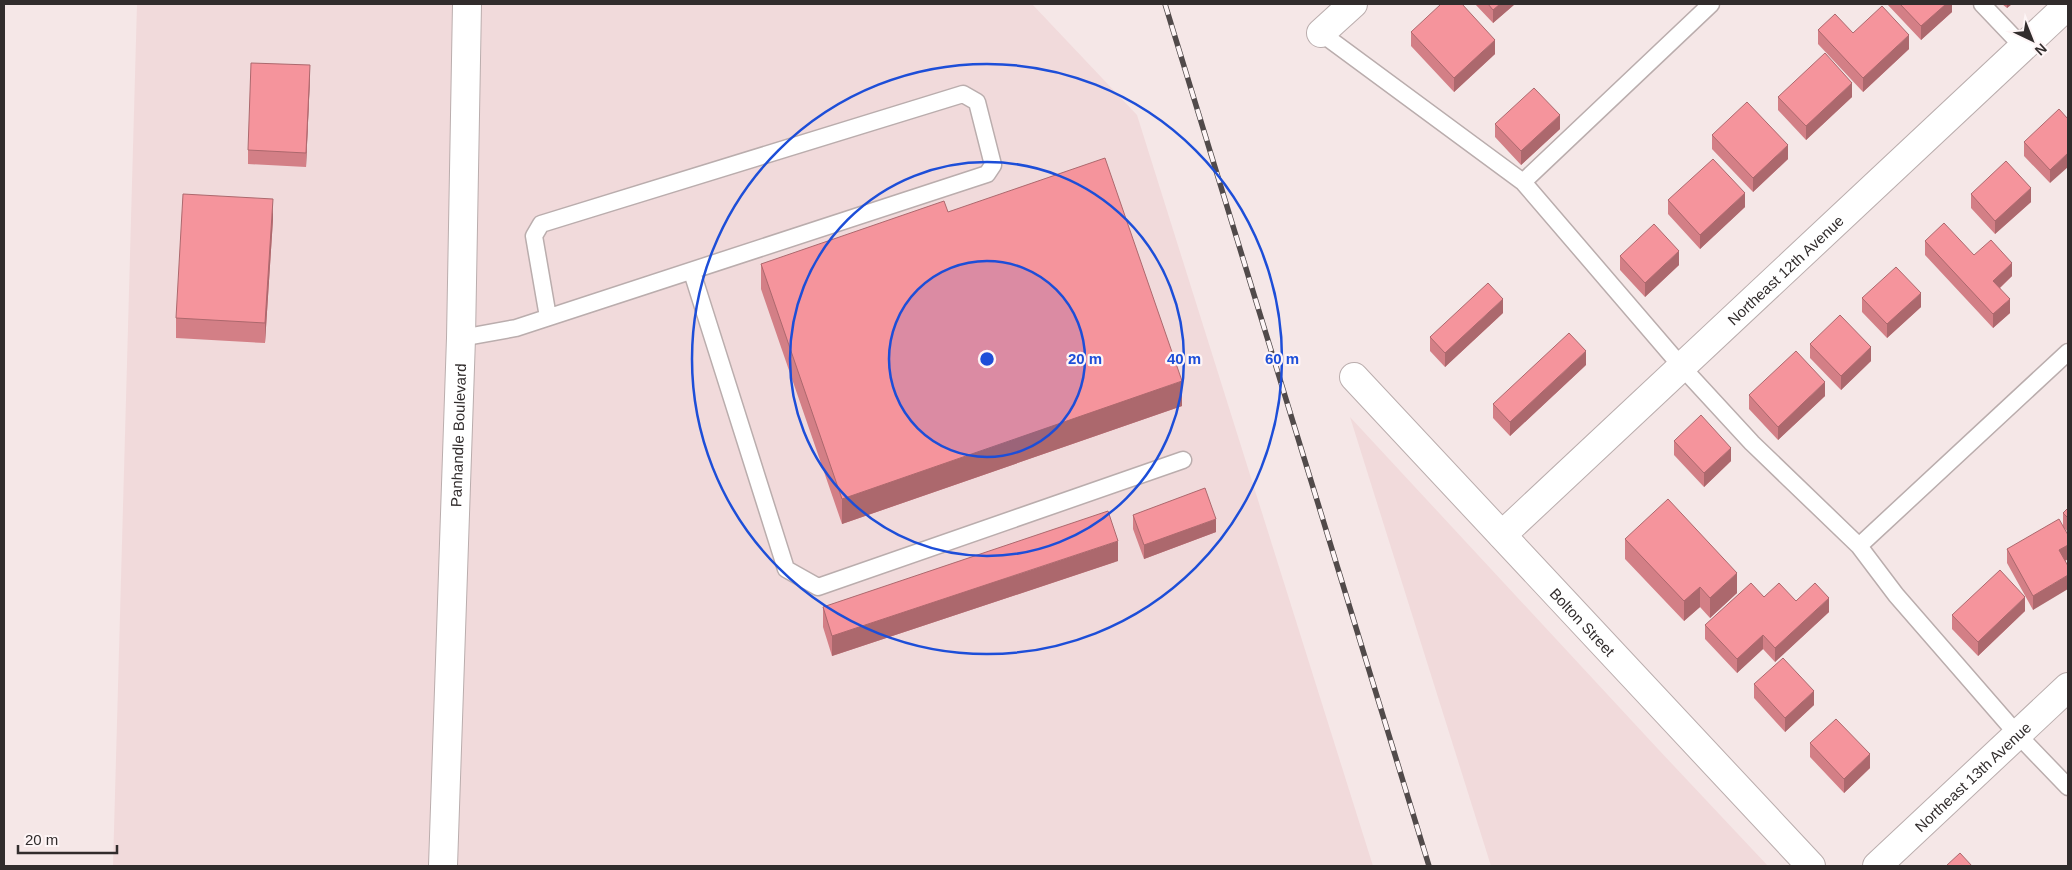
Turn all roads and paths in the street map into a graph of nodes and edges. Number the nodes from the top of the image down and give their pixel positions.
1 (467, 4) edge
2 (1353, 4) edge
3 (1711, 4) edge
4 (1982, 4) edge
5 (2068, 5) edge
6 (1322, 33) joint
7 (2022, 46) junction
8 (1522, 182) junction
9 (692, 272) junction
10 (548, 317) junction
11 (461, 338) junction
12 (2068, 352) edge
13 (1681, 366) junction
14 (1354, 377) dead end
15 (1183, 460) dead end
16 (1502, 535) junction
17 (1859, 546) junction
18 (2068, 687) edge
19 (2018, 734) junction
20 (2068, 787) edge
21 (443, 866) edge
22 (1811, 866) edge
23 (1877, 866) edge

1 - 11 street, Panhandle Boulevard
2 - 6 street
3 - 8 lane
4 - 7 lane
5 - 7 street, Northeast 12th Avenue
6 - 8 lane
7 - 13 street, Northeast 12th Avenue
8 - 13 lane
9 - 10 lane
9 - 10 lane
9 - 15 lane
10 - 11 lane
11 - 21 street, Panhandle Boulevard
12 - 17 lane
13 - 16 street, Northeast 12th Avenue
13 - 17 lane
14 - 16 street, Bolton Street
16 - 22 street, Bolton Street
17 - 19 lane
18 - 19 street, Northeast 13th Avenue
19 - 20 lane
19 - 23 street, Northeast 13th Avenue

